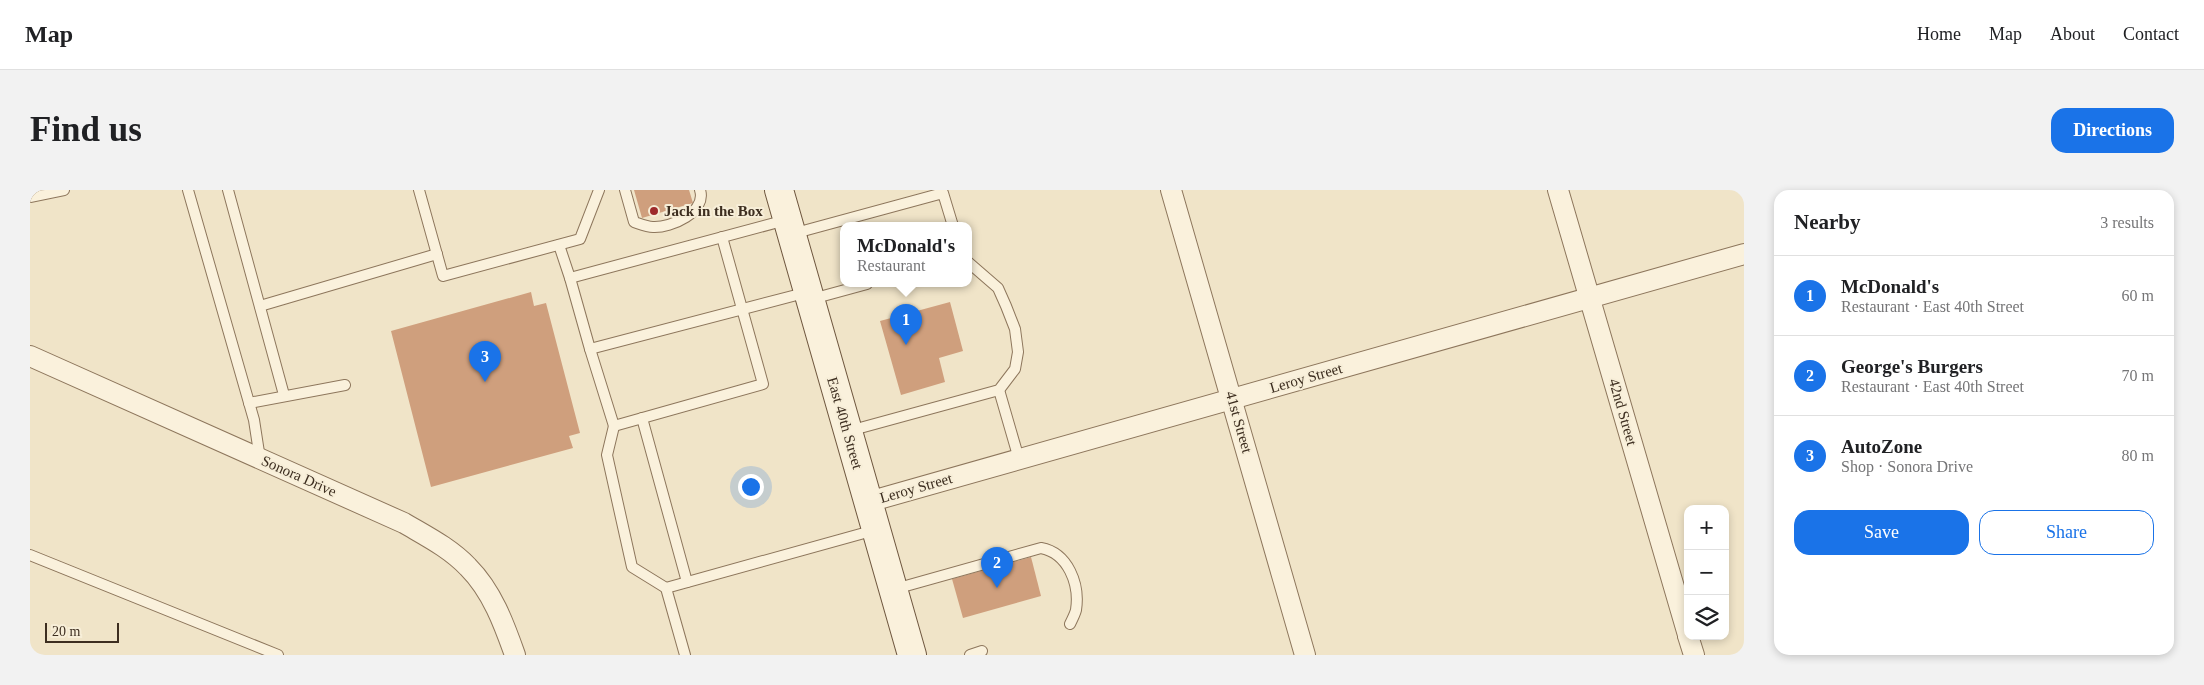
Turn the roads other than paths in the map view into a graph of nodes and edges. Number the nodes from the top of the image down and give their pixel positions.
1 (64, 190) edge
2 (188, 190) edge
3 (228, 190) edge
4 (419, 190) edge
5 (599, 190) edge
6 (625, 190) edge
7 (700, 190) edge
8 (779, 190) edge
9 (1171, 190) edge
10 (1558, 190) edge
11 (30, 197) edge
12 (952, 222) edge
13 (789, 227) junction
14 (722, 237) junction
15 (559, 245) junction
16 (437, 254) junction
17 (1744, 254) edge
18 (972, 265) edge
19 (570, 278) junction
20 (852, 287) edge
21 (809, 296) junction
22 (1589, 298) junction
23 (260, 306) junction
24 (742, 309) junction
25 (590, 349) junction
26 (30, 356) edge
27 (345, 385) dead end
28 (999, 390) junction
29 (284, 395) junction
30 (1232, 399) junction
31 (249, 403) junction
32 (642, 418) junction
33 (614, 426) junction
34 (848, 432) junction
35 (260, 459) junction
36 (1019, 459) junction
37 (868, 502) junction
38 (876, 530) junction
39 (30, 555) edge
40 (687, 582) junction
41 (666, 588) junction
42 (894, 590) junction
43 (1684, 622) edge
44 (1070, 624) dead end
45 (1689, 640) edge
46 (982, 652) dead end
47 (278, 655) edge
48 (515, 655) edge
49 (685, 655) edge
50 (912, 655) edge
51 (970, 655) edge
52 (1306, 655) edge
53 (1694, 655) edge

1 - 11 lane
2 - 31 lane
3 - 23 lane
4 - 16 lane
5 - 15 lane
6 - 7 lane
8 - 13 main road, East 40th Street
9 - 30 street, 41st Street
10 - 22 street, 42nd Street
12 - 13 lane
13 - 14 lane
13 - 21 main road, East 40th Street
14 - 19 lane
14 - 24 lane
15 - 16 lane
15 - 19 lane
16 - 23 lane
17 - 22 street, Leroy Street
18 - 28 lane
19 - 25 lane
20 - 21 lane
21 - 24 lane
21 - 34 main road, East 40th Street
22 - 30 street, Leroy Street
22 - 43 street, 42nd Street
23 - 29 lane
24 - 25 lane
24 - 32 lane
25 - 33 lane
26 - 35 street, Sonora Drive
27 - 29 lane
28 - 34 lane
28 - 36 lane
29 - 31 lane
30 - 36 street, Leroy Street
30 - 52 street, 41st Street
31 - 35 lane
32 - 33 lane
32 - 40 lane
33 - 41 lane
34 - 37 main road, East 40th Street
35 - 48 street, Sonora Drive
36 - 37 street, Leroy Street
37 - 38 main road, East 40th Street
38 - 40 lane
38 - 42 main road, East 40th Street
39 - 47 lane
40 - 41 lane
41 - 49 lane
42 - 44 lane
42 - 50 main road, East 40th Street
45 - 53 street, 42nd Street
46 - 51 lane

